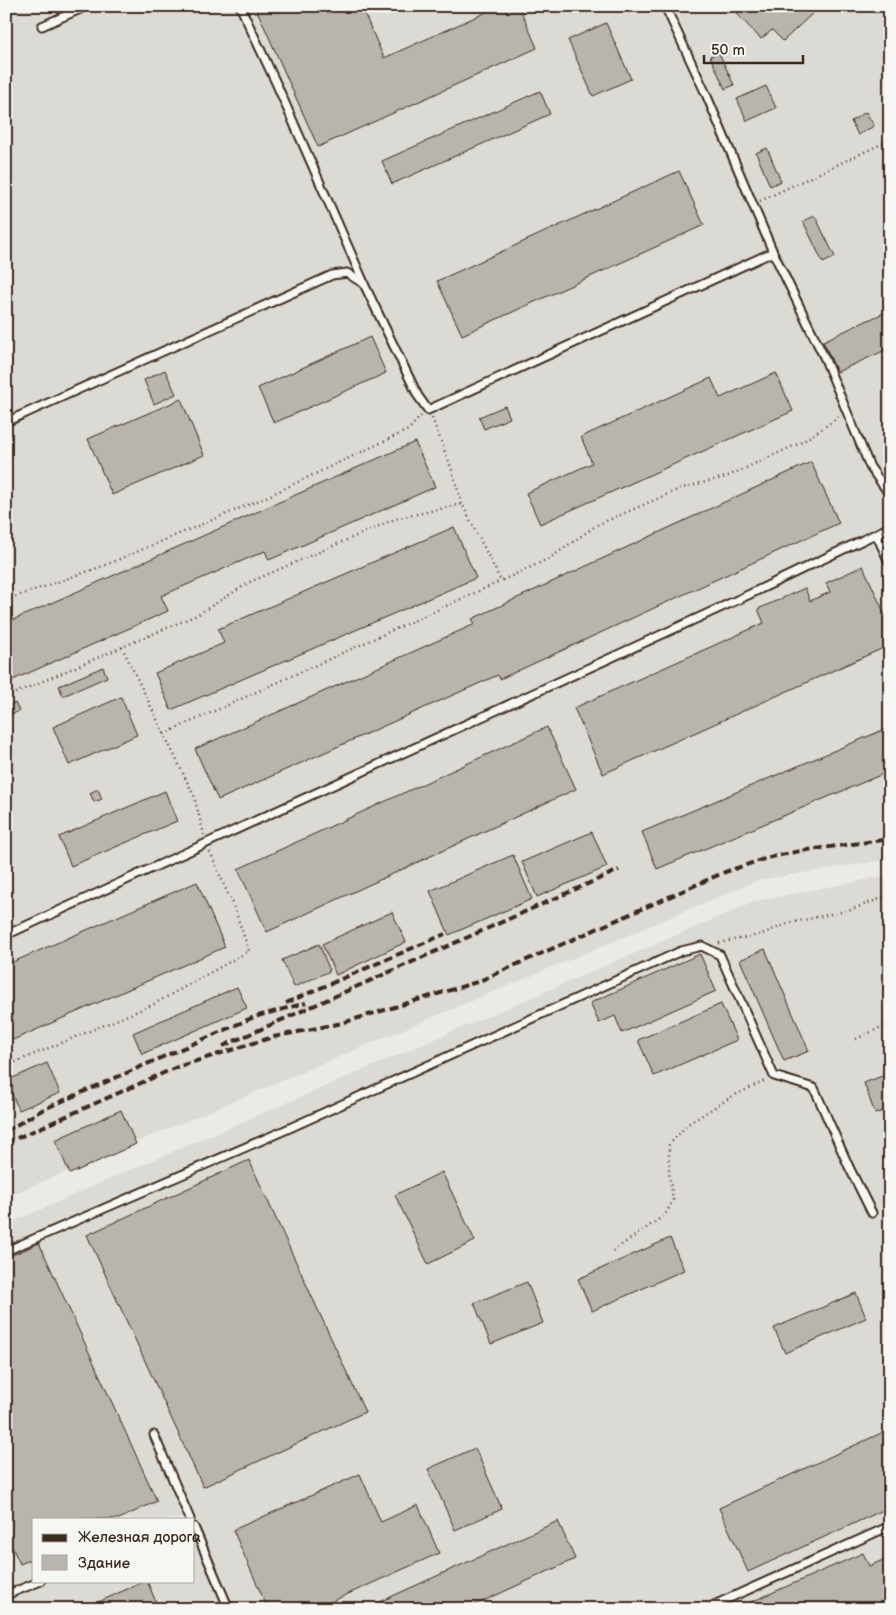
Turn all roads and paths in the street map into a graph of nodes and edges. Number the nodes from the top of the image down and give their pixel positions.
1 (87, 6) edge
2 (240, 6) edge
3 (665, 6) edge
4 (42, 26) dead end
5 (890, 140) edge
6 (753, 204) junction
7 (773, 252) junction
8 (364, 284) junction
9 (846, 409) junction
10 (428, 410) junction
11 (6, 422) edge
12 (890, 495) edge
13 (462, 504) junction
14 (890, 527) edge
15 (876, 534) junction
16 (890, 564) edge
17 (501, 581) junction
18 (6, 600) edge
19 (122, 647) junction
20 (6, 697) edge
21 (164, 734) junction
22 (206, 843) junction
23 (890, 894) edge
24 (6, 934) edge
25 (702, 946) junction
26 (890, 1023) edge
27 (856, 1039) dead end
28 (6, 1066) edge
29 (774, 1076) junction
30 (872, 1213) dead end
31 (6, 1251) edge
32 (613, 1251) dead end
33 (154, 1435) dead end
34 (190, 1518) edge
35 (890, 1526) edge
36 (195, 1529) edge
37 (38, 1582) edge
38 (6, 1595) edge
39 (229, 1609) edge
40 (716, 1609) edge

1 - 4 lane
2 - 8 lane
3 - 6 lane
5 - 6 path
6 - 7 lane
7 - 9 lane
7 - 10 lane
8 - 10 lane
8 - 11 lane
9 - 12 lane
9 - 17 path
10 - 13 path
10 - 18 path
13 - 17 path
13 - 19 path
14 - 15 lane
15 - 16 lane
15 - 22 lane
17 - 21 path
19 - 20 path
19 - 21 path
21 - 22 path
22 - 24 lane
22 - 28 path
23 - 25 path
25 - 29 lane
25 - 31 lane
26 - 27 path
29 - 30 lane
29 - 32 path
33 - 34 lane
35 - 40 lane
36 - 39 lane
37 - 38 lane

